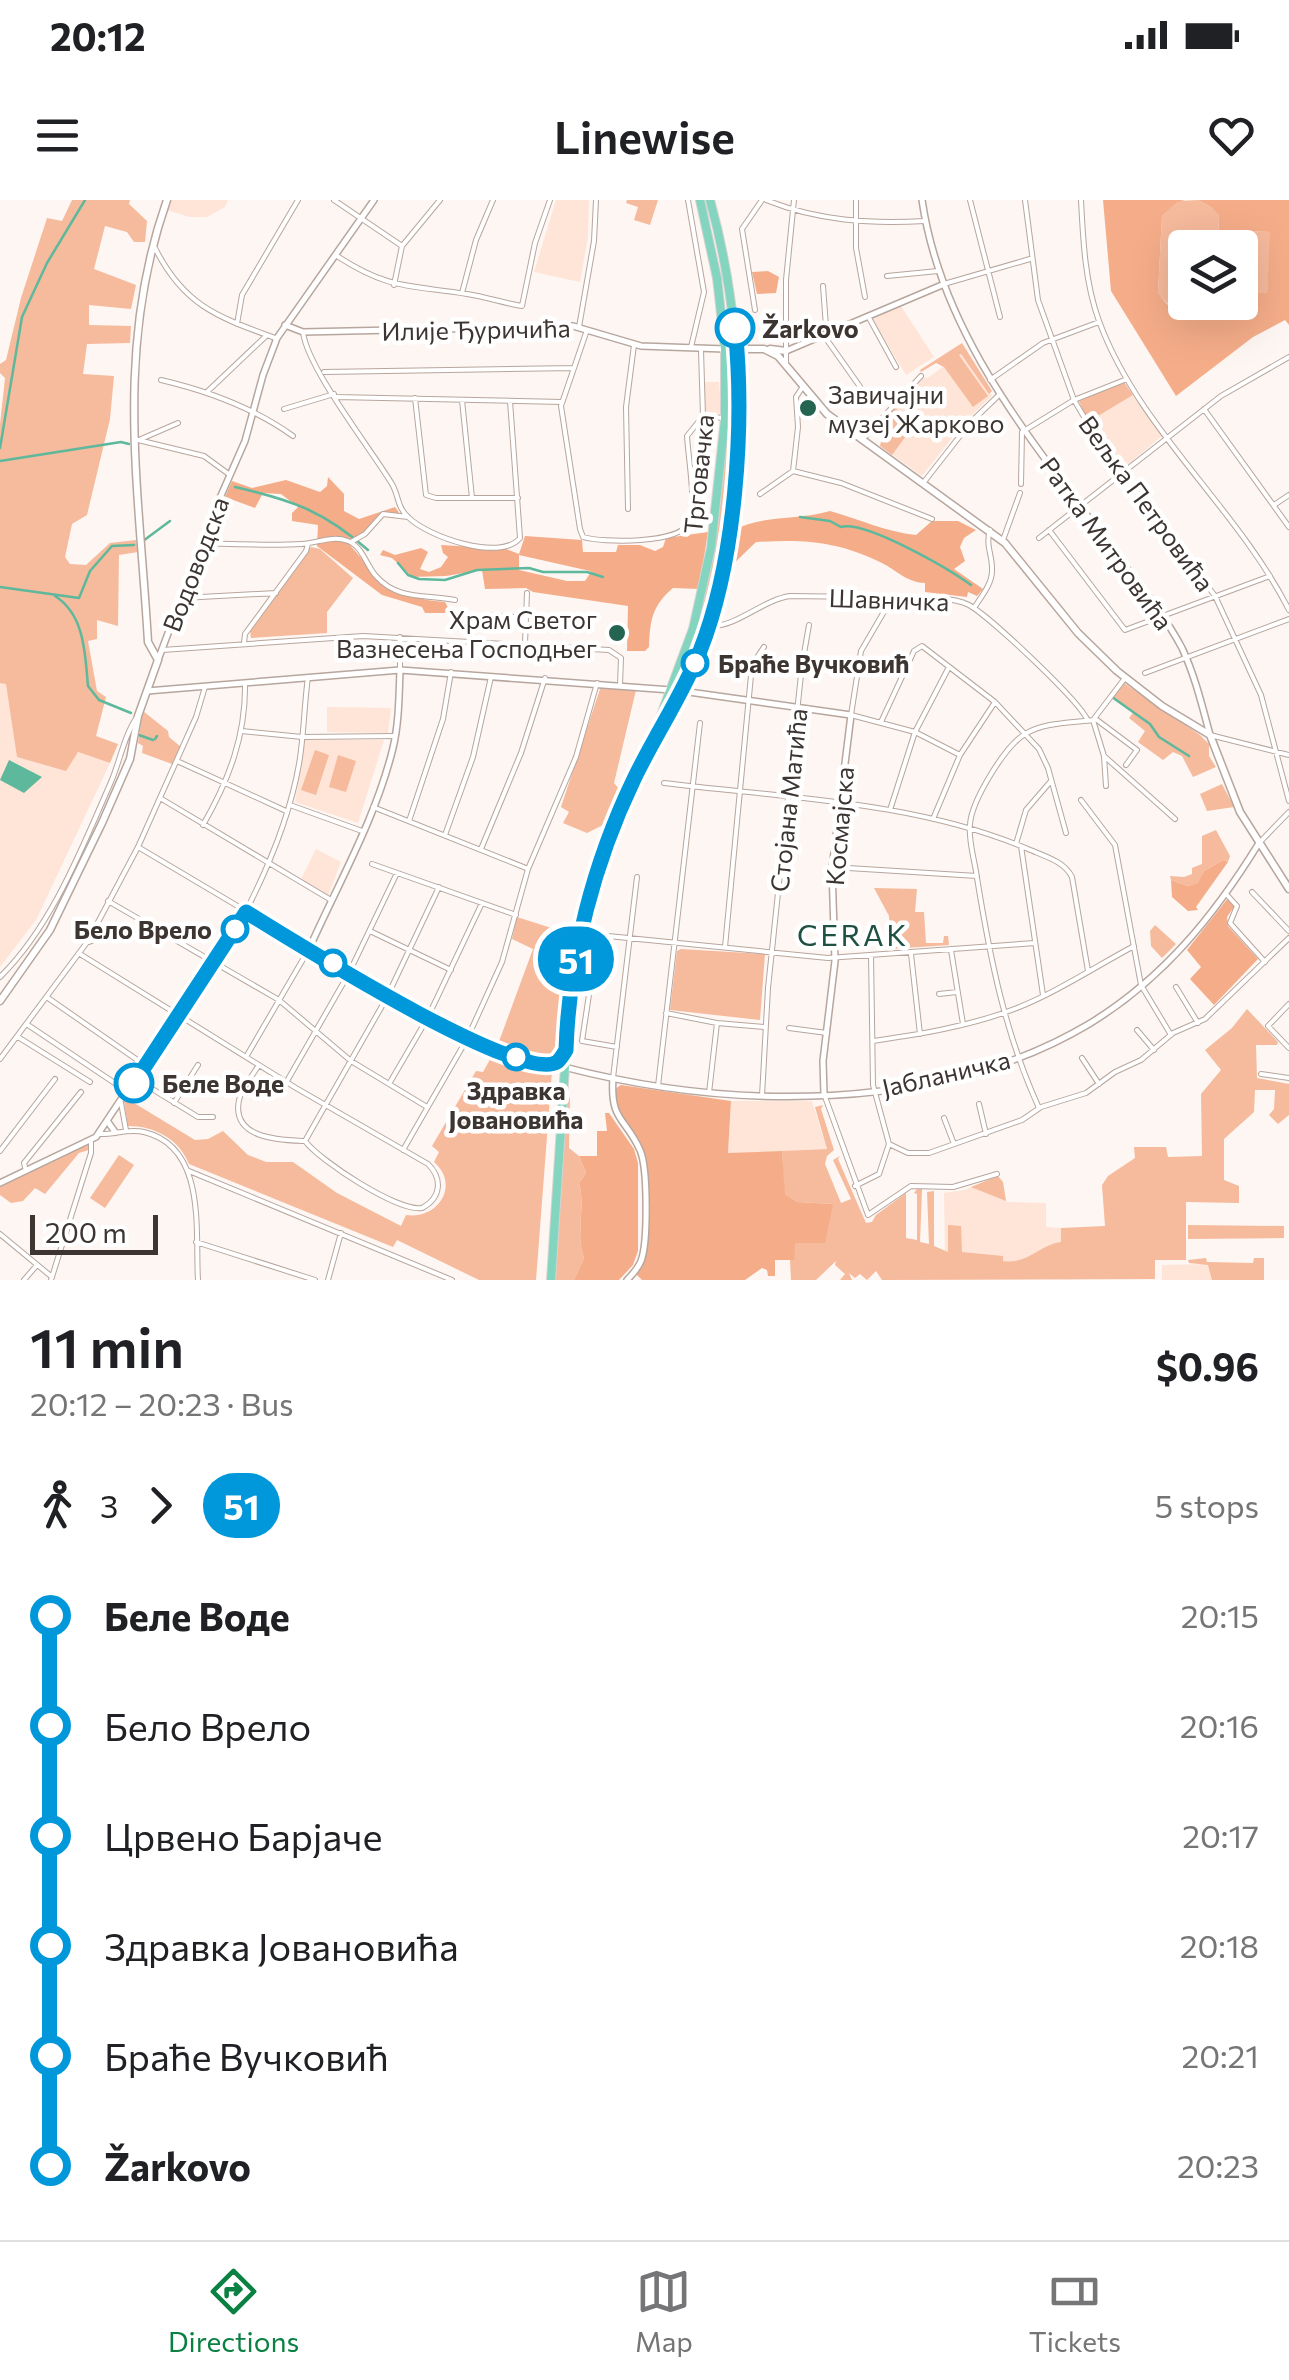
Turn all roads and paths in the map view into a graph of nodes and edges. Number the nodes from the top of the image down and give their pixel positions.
1 (168, 200) edge
2 (298, 200) edge
3 (334, 200) edge
4 (374, 200) edge
5 (440, 200) edge
6 (493, 200) edge
7 (550, 200) edge
8 (596, 200) edge
9 (688, 200) edge
10 (700, 200) edge
11 (710, 200) edge
12 (764, 200) edge
13 (794, 200) edge
14 (856, 200) edge
15 (922, 200) edge
16 (970, 200) edge
17 (1025, 200) edge
18 (1081, 200) edge
19 (793, 210) junction
20 (360, 218) junction
21 (925, 221) junction
22 (855, 222) junction
23 (152, 246) junction
24 (402, 246) junction
25 (335, 254) junction
26 (1030, 259) junction
27 (987, 270) junction
28 (938, 271) junction
29 (887, 276) dead end
30 (942, 285) junction
31 (394, 286) junction
32 (824, 286) dead end
33 (462, 293) junction
34 (865, 297) dead end
35 (755, 310) dead end
36 (868, 316) junction
37 (290, 317) junction
38 (1000, 317) dead end
39 (1099, 322) junction
40 (237, 324) junction
41 (284, 326) junction
42 (583, 328) junction
43 (300, 331) junction
44 (267, 335) junction
45 (825, 335) junction
46 (785, 336) junction
47 (277, 338) junction
48 (1050, 340) junction
49 (634, 345) junction
50 (737, 348) junction
51 (725, 349) junction
52 (691, 350) junction
53 (701, 350) junction
54 (774, 350) junction
55 (786, 351) junction
56 (1289, 358) edge
57 (786, 364) junction
58 (896, 367) dead end
59 (574, 368) junction
60 (322, 373) junction
61 (921, 376) dead end
62 (1127, 379) junction
63 (161, 380) dead end
64 (990, 380) junction
65 (802, 388) junction
66 (208, 391) junction
67 (999, 395) junction
68 (334, 396) junction
69 (416, 398) junction
70 (868, 398) dead end
71 (462, 400) junction
72 (510, 400) junction
73 (1074, 400) junction
74 (562, 402) junction
75 (1204, 408) junction
76 (284, 409) dead end
77 (254, 412) junction
78 (703, 416) junction
79 (725, 419) junction
80 (178, 423) dead end
81 (1025, 430) junction
82 (293, 436) dead end
83 (1169, 437) junction
84 (137, 440) junction
85 (862, 440) junction
86 (794, 471) junction
87 (1124, 473) junction
88 (230, 475) junction
89 (924, 483) junction
90 (1021, 484) dead end
91 (1020, 493) dead end
92 (760, 494) dead end
93 (1289, 495) edge
94 (472, 498) junction
95 (518, 498) junction
96 (1274, 505) junction
97 (1081, 506) junction
98 (628, 509) dead end
99 (408, 517) junction
100 (932, 519) dead end
101 (1289, 526) edge
102 (990, 530) junction
103 (1049, 530) junction
104 (1039, 538) dead end
105 (1002, 540) junction
106 (354, 541) junction
107 (202, 544) junction
108 (308, 544) junction
109 (1270, 576) junction
110 (276, 593) junction
111 (527, 593) dead end
112 (1215, 596) junction
113 (182, 598) junction
114 (892, 598) junction
115 (455, 600) dead end
116 (974, 608) junction
117 (1289, 610) edge
118 (489, 615) dead end
119 (1162, 616) junction
120 (526, 618) junction
121 (1289, 619) edge
122 (809, 624) dead end
123 (709, 626) junction
124 (400, 637) junction
125 (1236, 638) junction
126 (244, 643) junction
127 (525, 644) junction
128 (764, 647) dead end
129 (162, 650) junction
130 (1186, 657) junction
131 (158, 660) junction
132 (949, 668) junction
133 (400, 670) junction
134 (451, 672) junction
135 (1145, 673) dead end
136 (492, 674) junction
137 (308, 677) junction
138 (545, 678) junction
139 (1125, 678) junction
140 (245, 683) junction
141 (597, 683) junction
142 (620, 684) junction
143 (206, 687) junction
144 (670, 689) junction
145 (147, 691) junction
146 (682, 691) junction
147 (749, 701) junction
148 (995, 702) junction
149 (798, 708) junction
150 (851, 714) junction
151 (1092, 720) junction
152 (880, 722) junction
153 (700, 723) dead end
154 (242, 732) junction
155 (915, 732) junction
156 (1024, 734) junction
157 (1210, 735) junction
158 (395, 736) junction
159 (302, 737) junction
160 (130, 744) junction
161 (650, 745) junction
162 (1275, 752) junction
163 (960, 756) junction
164 (1104, 756) junction
165 (1289, 756) edge
166 (177, 760) junction
167 (1126, 765) dead end
168 (1051, 781) junction
169 (664, 783) dead end
170 (224, 784) junction
171 (692, 786) junction
172 (1106, 786) dead end
173 (740, 792) junction
174 (160, 798) junction
175 (789, 798) junction
176 (1081, 800) dead end
177 (1289, 801) edge
178 (840, 804) junction
179 (373, 807) junction
180 (289, 808) junction
181 (890, 812) junction
182 (1289, 812) edge
183 (933, 819) junction
184 (1175, 819) dead end
185 (409, 821) junction
186 (203, 825) junction
187 (969, 826) junction
188 (362, 831) junction
189 (1066, 833) dead end
190 (445, 835) junction
191 (1258, 844) junction
192 (1018, 845) junction
193 (138, 847) junction
194 (482, 849) junction
195 (269, 864) junction
196 (372, 864) dead end
197 (832, 867) junction
198 (528, 868) junction
199 (397, 873) junction
200 (977, 876) junction
201 (637, 878) dead end
202 (439, 887) junction
203 (1289, 889) edge
204 (1252, 892) dead end
205 (1227, 894) junction
206 (330, 900) junction
207 (108, 901) junction
208 (482, 903) junction
209 (246, 912) junction
210 (516, 915) junction
211 (370, 931) junction
212 (1289, 934) edge
213 (105, 935) dead end
214 (629, 939) junction
215 (674, 943) junction
216 (1035, 943) junction
217 (86, 945) junction
218 (1134, 946) junction
219 (988, 947) junction
220 (725, 948) junction
221 (309, 949) junction
222 (409, 950) junction
223 (951, 950) junction
224 (911, 952) junction
225 (773, 953) junction
226 (80, 954) junction
227 (871, 956) junction
228 (835, 958) junction
229 (213, 962) junction
230 (1265, 962) junction
231 (451, 970) junction
232 (1088, 971) junction
233 (349, 973) junction
234 (0, 977) edge
235 (1142, 986) junction
236 (1176, 987) dead end
237 (957, 992) junction
238 (939, 994) dead end
239 (388, 996) junction
240 (1043, 996) junction
241 (48, 998) junction
242 (280, 1000) junction
243 (0, 1002) edge
244 (1289, 1004) edge
245 (1004, 1013) junction
246 (666, 1014) junction
247 (178, 1016) junction
248 (427, 1019) junction
249 (717, 1023) junction
250 (1198, 1023) junction
251 (28, 1024) junction
252 (963, 1024) junction
253 (766, 1027) junction
254 (790, 1028) dead end
255 (1137, 1030) dead end
256 (315, 1032) junction
257 (827, 1033) junction
258 (920, 1034) junction
259 (1171, 1034) junction
260 (18, 1037) junction
261 (468, 1039) junction
262 (873, 1040) junction
263 (617, 1047) junction
264 (1289, 1048) edge
265 (566, 1050) junction
266 (1154, 1050) junction
267 (246, 1058) junction
268 (1017, 1058) junction
269 (1082, 1058) dead end
270 (0, 1059) edge
271 (350, 1061) junction
272 (546, 1064) junction
273 (198, 1065) dead end
274 (258, 1065) junction
275 (146, 1066) junction
276 (564, 1067) junction
277 (1289, 1067) edge
278 (1261, 1074) dead end
279 (1287, 1077) edge
280 (613, 1078) junction
281 (136, 1079) junction
282 (55, 1080) dead end
283 (90, 1082) dead end
284 (287, 1082) junction
285 (389, 1084) junction
286 (1100, 1084) junction
287 (658, 1086) junction
288 (874, 1090) junction
289 (81, 1092) dead end
290 (128, 1092) junction
291 (709, 1093) junction
292 (824, 1094) junction
293 (762, 1096) junction
294 (120, 1103) junction
295 (174, 1103) junction
296 (980, 1104) dead end
297 (326, 1105) junction
298 (429, 1108) junction
299 (1039, 1108) junction
300 (213, 1117) dead end
301 (944, 1118) dead end
302 (108, 1122) junction
303 (126, 1130) junction
304 (115, 1132) junction
305 (98, 1134) junction
306 (986, 1134) junction
307 (91, 1141) junction
308 (304, 1141) junction
309 (890, 1144) junction
310 (954, 1144) junction
311 (0, 1150) edge
312 (404, 1150) junction
313 (26, 1171) junction
314 (189, 1172) junction
315 (997, 1174) dead end
316 (0, 1183) edge
317 (855, 1186) junction
318 (342, 1233) junction
319 (0, 1234) edge
320 (196, 1242) junction
321 (36, 1265) junction
322 (52, 1279) edge
323 (24, 1280) edge
324 (198, 1280) edge
325 (315, 1280) edge
326 (328, 1280) edge
327 (452, 1280) edge
328 (551, 1280) edge
329 (627, 1280) edge

1 - 23 main road
2 - 40 street
3 - 20 street
4 - 20 street, Водоводска
5 - 24 street
6 - 33 street
7 - 33 street
8 - 42 street
9 - 52 street
10 - 51 main road, Трговачка
11 - 50 main road, Трговачка
12 - 19 street
12 - 35 street
13 - 19 street
14 - 22 street
15 - 21 street, Ратка Митровића
16 - 27 street
17 - 26 street, Вељка Петровића
18 - 39 street
19 - 22 street
19 - 46 street
20 - 24 street
20 - 25 street, Водоводска
21 - 22 street
21 - 28 street, Ратка Митровића
22 - 34 street
23 - 40 street
23 - 84 main road
24 - 31 street
25 - 31 street
25 - 37 street, Водоводска
26 - 27 street
26 - 48 street, Вељка Петровића
27 - 30 street
27 - 38 street
28 - 29 street
28 - 30 street, Ратка Митровића
30 - 36 street
30 - 64 street, Ратка Митровића
31 - 33 street
32 - 45 street
36 - 45 street
36 - 58 street
37 - 41 street, Водоводска
37 - 43 street
39 - 48 street
39 - 62 street
40 - 44 street
41 - 43 street, Илије Ђуричића
41 - 47 street, Водоводска
42 - 43 street, Илије Ђуричића
42 - 49 street, Илије Ђуричића
42 - 59 street
43 - 60 street
44 - 47 street
44 - 66 street
45 - 55 street
45 - 70 street
46 - 54 street
46 - 55 street
47 - 77 street, Водоводска
48 - 64 street
48 - 73 street, Вељка Петровића
49 - 52 street, Илије Ђуричића
49 - 98 street
50 - 51 main road
50 - 54 main road
50 - 123 main road, Трговачка
51 - 53 street, Илије Ђуричића
51 - 79 main road, Трговачка
52 - 53 street, Илије Ђуричића
53 - 78 street
54 - 55 main road
54 - 57 main road
55 - 57 street
56 - 75 street
57 - 65 main road
59 - 60 street
59 - 74 street
60 - 68 street
61 - 85 street
62 - 73 street
62 - 83 street
63 - 66 street
64 - 67 street, Ратка Митровића
65 - 85 main road
65 - 86 street
66 - 77 street
67 - 81 street, Ратка Митровића
67 - 89 street
68 - 69 street
68 - 76 street
68 - 99 street
69 - 71 street
69 - 94 street
71 - 72 street
71 - 94 street
72 - 74 street
72 - 95 street
73 - 81 street
73 - 87 street, Вељка Петровића
74 - 78 street
75 - 83 street
75 - 96 street
77 - 82 street
77 - 88 street, Водоводска
78 - 79 street
79 - 144 main road, Трговачка
80 - 84 street
81 - 90 street
81 - 97 street, Ратка Митровића
83 - 87 street
83 - 109 street
84 - 88 street
84 - 131 main road
85 - 89 main road
86 - 92 street
86 - 100 street
87 - 97 street
87 - 112 street, Вељка Петровића
88 - 107 street, Водоводска
89 - 102 main road
91 - 105 street
93 - 96 street
94 - 95 street
95 - 99 street
96 - 101 street
97 - 103 street
97 - 119 street, Ратка Митровића
99 - 106 street
102 - 105 main road
102 - 116 street
103 - 104 street
103 - 119 street
105 - 139 main road
106 - 108 street
106 - 115 street
107 - 108 street
107 - 113 street, Водоводска
108 - 110 street
109 - 112 street
109 - 117 street
110 - 113 street
110 - 126 street
111 - 120 street
112 - 119 street
112 - 125 street, Вељка Петровића
113 - 129 street, Водоводска
114 - 116 street, Шавничка
114 - 123 street, Шавничка
114 - 150 street, Космајска
116 - 151 street, Шавничка
118 - 120 street
119 - 130 street, Ратка Митровића
120 - 127 street
121 - 125 street
122 - 149 street, Стојана Матића
123 - 146 main road, Трговачка
124 - 126 street
124 - 127 street
124 - 133 street
125 - 130 street
125 - 162 street, Вељка Петровића
126 - 129 street
127 - 142 street
128 - 147 street
129 - 131 street, Водоводска
130 - 135 street
130 - 157 street, Ратка Митровића
131 - 145 main road, Водоводска
132 - 148 street
132 - 152 street
132 - 155 street
133 - 134 street
133 - 137 street
133 - 158 street
134 - 136 street
134 - 185 street
136 - 138 street
136 - 190 street
137 - 140 street
137 - 159 street
138 - 141 street
138 - 194 street
139 - 151 street
139 - 157 main road
140 - 143 street
140 - 154 street
141 - 142 street
141 - 198 street
142 - 144 street
143 - 145 street
143 - 166 street
144 - 146 street
144 - 161 main road, Трговачка
145 - 160 main road, Водоводска
146 - 147 street
146 - 161 main road, Трговачка
147 - 149 street
147 - 173 street
148 - 156 street
148 - 163 street
149 - 150 street
149 - 175 street, Стојана Матића
150 - 152 street
150 - 178 street, Космајска
151 - 156 street
151 - 164 street, Шавничка
151 - 167 street, Шавничка
152 - 155 street
153 - 171 street
154 - 159 street
154 - 170 street
155 - 163 street
155 - 181 street
156 - 168 street
156 - 187 street
157 - 162 street
157 - 191 main road, Ратка Митровића
158 - 159 street
158 - 179 street
159 - 180 street
160 - 234 street, Водоводска
160 - 243 main road, Водоводска
161 - 265 main road, Трговачка
162 - 165 street
162 - 177 street, Вељка Петровића
163 - 183 street
164 - 172 street, Шавничка
164 - 184 street
166 - 170 street
166 - 174 street
168 - 189 street
168 - 192 street
169 - 171 street
170 - 180 street
170 - 186 street
171 - 173 street
171 - 215 street
173 - 175 street
173 - 220 street
174 - 186 street
174 - 193 street
175 - 178 street
175 - 225 street, Стојана Матића
176 - 218 street
178 - 181 street
178 - 197 street, Космајска
179 - 185 street
179 - 188 street
180 - 188 street
180 - 195 street
181 - 183 street
182 - 191 street, Јабланичка
183 - 187 street
185 - 190 street
186 - 195 street
187 - 192 street
187 - 200 street
188 - 206 street
190 - 194 street
191 - 203 main road, Ратка Митровића
191 - 205 street, Јабланичка
192 - 216 street
192 - 232 street
193 - 207 street
193 - 209 street
194 - 198 street
195 - 206 street
195 - 209 street
196 - 199 street
197 - 200 street
197 - 228 street, Космајска
198 - 210 street
199 - 202 street
199 - 211 street
200 - 219 street
201 - 214 street
202 - 208 street
202 - 222 street
204 - 212 street
205 - 230 street
205 - 235 street, Јабланичка
206 - 221 street
207 - 217 street
207 - 229 street
208 - 210 street
208 - 231 street
209 - 221 street
209 - 229 street
210 - 261 street
211 - 222 street
211 - 233 street
212 - 230 street
213 - 217 street
214 - 215 street
214 - 263 street
214 - 263 street
215 - 220 street
215 - 246 street
216 - 219 street
216 - 240 street
217 - 226 street
218 - 232 street
218 - 235 street
219 - 223 street
219 - 245 street
220 - 225 street
221 - 233 street
221 - 242 street
222 - 231 street
222 - 239 street
223 - 224 street
223 - 237 street
224 - 227 street
224 - 258 street
225 - 228 street
225 - 253 street, Стојана Матића
226 - 241 street
226 - 247 street
227 - 228 street
227 - 262 street
228 - 257 street, Космајска
229 - 242 street
229 - 247 street
230 - 250 street
231 - 248 street
232 - 240 street
233 - 239 street
233 - 256 street
235 - 259 street
235 - 268 street, Јабланичка
236 - 250 street
237 - 238 street
237 - 252 street
239 - 248 street
239 - 271 street
240 - 245 street
241 - 251 street
241 - 275 street
242 - 256 street
242 - 267 street
244 - 264 street
245 - 252 street
245 - 268 street
246 - 249 street
246 - 287 street
247 - 267 street
247 - 275 street
248 - 261 street
248 - 285 street
249 - 253 street
249 - 291 street
250 - 259 street
251 - 260 street
251 - 290 street
252 - 258 street
253 - 293 street, Стојана Матића
254 - 257 street
255 - 266 street
256 - 271 street
256 - 284 street
257 - 292 street, Космајска
258 - 262 street
259 - 266 street
260 - 270 street
260 - 283 street
261 - 272 street
261 - 298 street
262 - 288 street
263 - 280 street
265 - 272 main road
265 - 276 main road, Трговачка
266 - 286 street
267 - 274 street
268 - 288 street, Јабланичка
268 - 299 street
269 - 286 street
271 - 285 street
271 - 297 street
272 - 276 street
273 - 295 street
274 - 284 street
274 - 308 street
275 - 281 street
276 - 280 street, Јабланичка
276 - 328 main road, Трговачка
277 - 279 street
278 - 279 street
280 - 287 street, Јабланичка
280 - 329 street
281 - 290 street
281 - 295 street
282 - 311 street
284 - 297 street
285 - 298 street
286 - 299 street
287 - 291 street, Јабланичка
288 - 292 street, Јабланичка
288 - 309 street
289 - 313 street
290 - 294 street
291 - 293 street, Јабланичка
292 - 293 street, Јабланичка
292 - 317 street, Космајска
294 - 302 street
294 - 303 street
295 - 300 street
296 - 306 street
297 - 308 street
297 - 312 street
298 - 312 street
299 - 306 street
301 - 310 street
302 - 304 street
302 - 305 street
303 - 304 street
303 - 314 street
304 - 305 street
305 - 307 street
306 - 310 street
307 - 313 street
307 - 322 street
308 - 312 street
309 - 310 street
309 - 317 street
313 - 316 street
314 - 318 street
314 - 320 street
315 - 317 street
318 - 326 street
318 - 327 street
319 - 321 street
320 - 324 street
320 - 325 street
321 - 322 street
321 - 323 street

